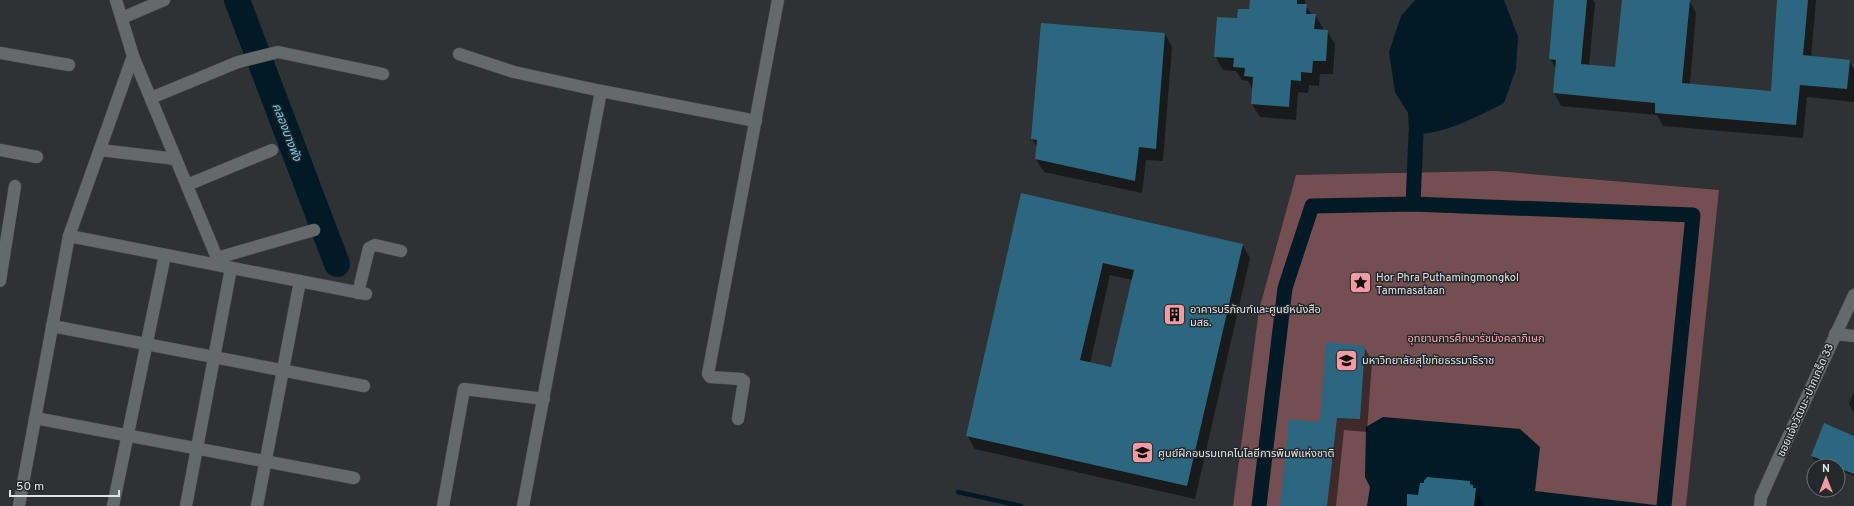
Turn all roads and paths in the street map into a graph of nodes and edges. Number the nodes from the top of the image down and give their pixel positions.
1 (116, 0) edge
2 (164, 0) edge
3 (778, 0) edge
4 (122, 18) junction
5 (0, 53) edge
6 (459, 54) dead end
7 (133, 56) junction
8 (69, 65) dead end
9 (383, 74) dead end
10 (601, 91) junction
11 (151, 98) junction
12 (756, 121) junction
13 (0, 150) edge
14 (100, 150) junction
15 (272, 150) dead end
16 (37, 157) dead end
17 (176, 159) junction
18 (186, 185) junction
19 (15, 186) dead end
20 (314, 230) dead end
21 (69, 236) junction
22 (401, 251) dead end
23 (165, 255) junction
24 (222, 264) junction
25 (0, 280) edge
26 (300, 281) junction
27 (1854, 295) edge
28 (52, 326) junction
29 (1835, 334) junction
30 (1854, 336) edge
31 (147, 344) junction
32 (214, 357) junction
33 (283, 370) junction
34 (364, 386) dead end
35 (544, 399) junction
36 (35, 418) junction
37 (738, 419) dead end
38 (128, 435) junction
39 (197, 448) junction
40 (266, 461) junction
41 (354, 478) dead end
42 (21, 506) edge
43 (113, 506) edge
44 (186, 506) edge
45 (257, 506) edge
46 (443, 506) edge
47 (523, 506) edge
48 (1760, 506) edge

1 - 4 street
2 - 4 street
3 - 12 street
4 - 7 street
5 - 8 street
6 - 10 street
7 - 11 street
7 - 14 street
9 - 11 street
10 - 12 street
10 - 35 street
11 - 17 street
12 - 37 street
13 - 16 street
14 - 17 street
14 - 21 street
15 - 18 street
17 - 18 street
18 - 24 street
19 - 25 street
20 - 24 street
21 - 23 street
21 - 28 street
22 - 26 street
23 - 24 street
23 - 31 street
24 - 26 street
24 - 32 street
26 - 33 street
27 - 29 street, ซอยแจ้งวัฒนะ-ปากเกร็ด 33
28 - 31 street
28 - 36 street
29 - 30 street
29 - 48 street, ซอยแจ้งวัฒนะ-ปากเกร็ด 33
31 - 32 street
31 - 38 street
32 - 33 street
32 - 39 street
33 - 34 street
33 - 40 street
35 - 46 street
35 - 47 street
36 - 38 street
36 - 42 street
38 - 39 street
38 - 43 street
39 - 40 street
39 - 44 street
40 - 41 street
40 - 45 street

